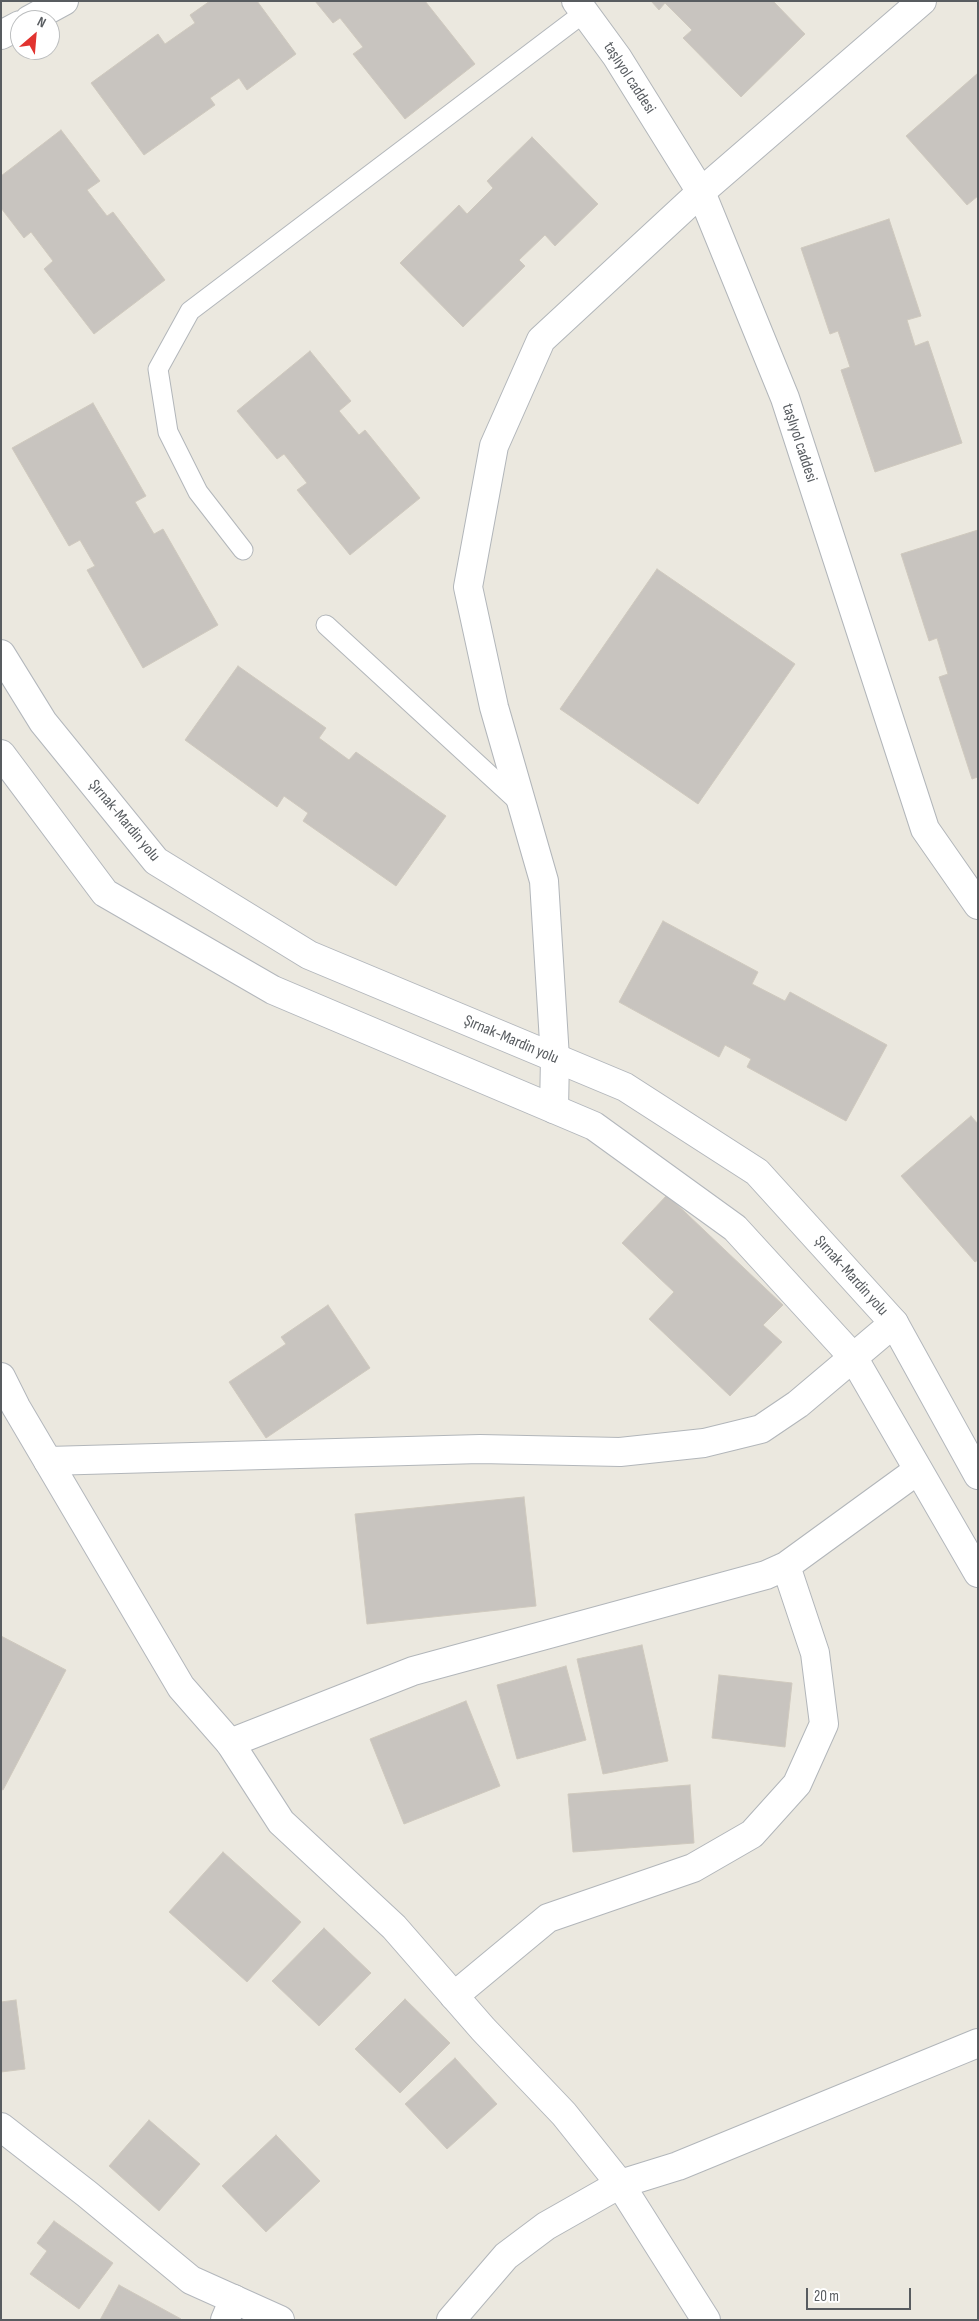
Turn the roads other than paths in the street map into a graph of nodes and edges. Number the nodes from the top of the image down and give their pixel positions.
1 (64, 1) edge
2 (922, 1) edge
3 (580, 7) edge
4 (47, 10) edge
5 (701, 192) junction
6 (243, 550) dead end
7 (326, 625) dead end
8 (1, 654) edge
9 (1, 754) edge
10 (522, 805) junction
11 (978, 905) edge
12 (555, 1058) junction
13 (554, 1110) junction
14 (894, 1323) junction
15 (853, 1357) junction
16 (1, 1377) edge
17 (48, 1461) junction
18 (918, 1470) junction
19 (978, 1475) edge
20 (786, 1566) junction
21 (978, 1573) edge
22 (230, 1743) junction
23 (454, 1996) junction
24 (978, 2042) edge
25 (1, 2127) edge
26 (620, 2184) junction
27 (229, 2310) edge
28 (280, 2320) edge
29 (451, 2320) edge
30 (706, 2320) edge

1 - 4 street
2 - 5 street
3 - 5 street, taşlıyol caddesi
3 - 6 lane
5 - 10 street
5 - 11 street, taşlıyol caddesi
7 - 10 lane
8 - 12 street, Şırnak-Mardin yolu
9 - 13 street
10 - 12 street
12 - 13 street
12 - 14 street, Şırnak-Mardin yolu
13 - 15 street
14 - 15 street
14 - 19 street, Şırnak-Mardin yolu
15 - 17 street
15 - 18 street
16 - 17 street
17 - 22 street
18 - 20 street
18 - 21 street
20 - 22 street
20 - 23 street
22 - 23 street
23 - 26 street
24 - 26 street
25 - 27 street
26 - 29 street
26 - 30 street
27 - 28 street

